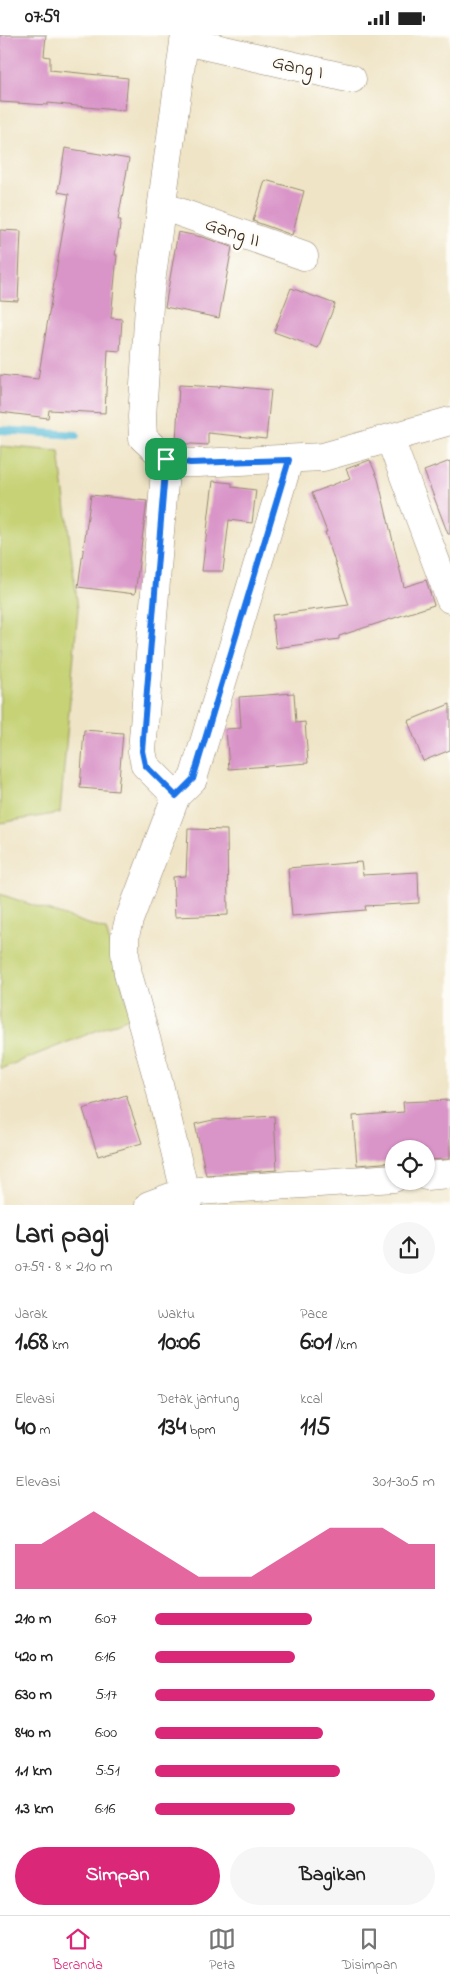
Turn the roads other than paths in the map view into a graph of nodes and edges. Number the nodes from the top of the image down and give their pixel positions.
1 (185, 38) edge
2 (352, 79) dead end
3 (162, 206) junction
4 (304, 256) dead end
5 (450, 421) edge
6 (390, 439) junction
7 (166, 459) junction
8 (294, 460) junction
9 (450, 599) edge
10 (176, 796) junction
11 (450, 1174) edge
12 (435, 1175) edge
13 (385, 1179) edge
14 (186, 1199) edge
15 (150, 1205) edge

1 - 2 street, Gang I
1 - 3 street
3 - 4 street, Gang II
3 - 7 street
5 - 6 street
6 - 8 street
6 - 9 street
7 - 8 street
7 - 10 street
8 - 10 street
10 - 14 street
11 - 12 street
13 - 14 street
14 - 15 street

